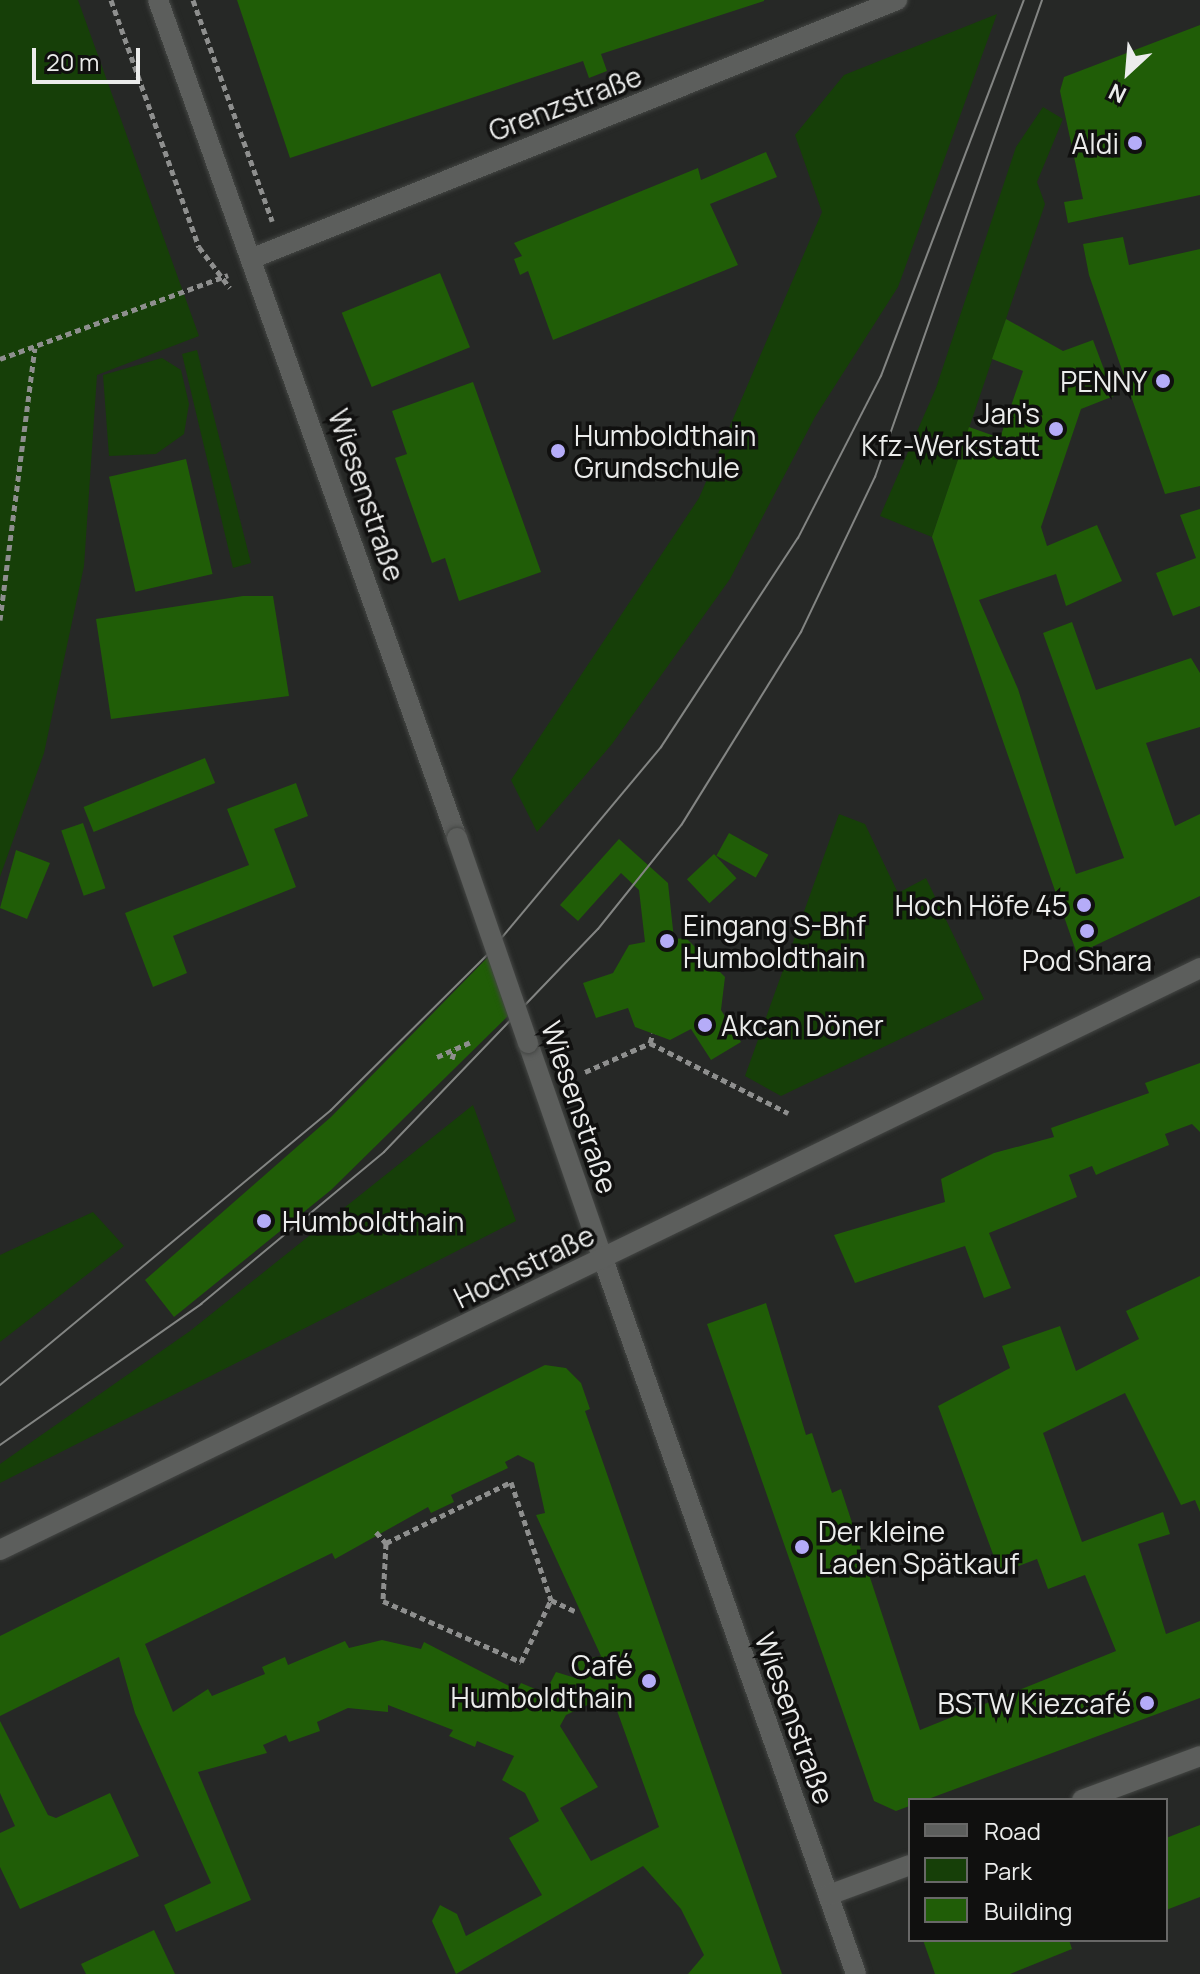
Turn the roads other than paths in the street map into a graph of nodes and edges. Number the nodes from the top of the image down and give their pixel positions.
1 (158, 0) edge
2 (897, 0) edge
3 (253, 258) junction
4 (1200, 968) edge
5 (603, 1259) junction
6 (0, 1550) edge
7 (1200, 1756) edge
8 (1087, 1798) edge
9 (908, 1866) edge
10 (829, 1895) junction
11 (856, 1974) edge

1 - 3 street, Wiesenstraße
2 - 3 street, Grenzstraße
3 - 5 street, Wiesenstraße, bridge
4 - 5 street, Hochstraße
5 - 6 street, Hochstraße
5 - 10 street, Wiesenstraße
7 - 8 street
9 - 10 street
10 - 11 street, Wiesenstraße

